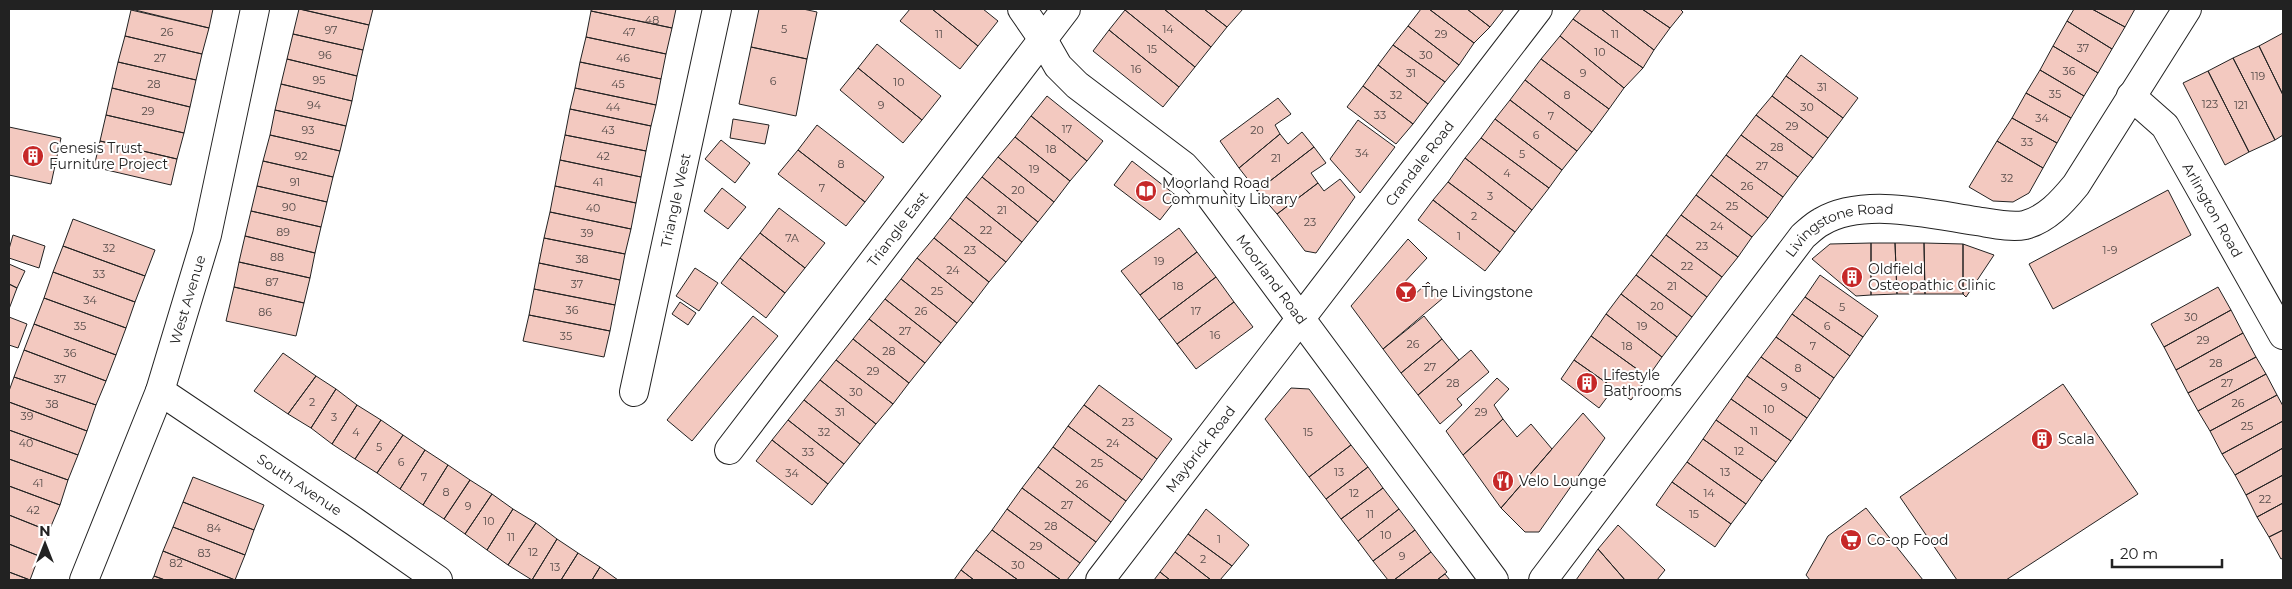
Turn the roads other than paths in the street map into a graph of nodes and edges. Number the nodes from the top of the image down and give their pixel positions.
1 (255, 9) edge
2 (717, 9) edge
3 (1022, 9) edge
4 (1066, 9) edge
5 (1538, 9) edge
6 (2187, 9) edge
7 (1042, 38) junction
8 (2131, 96) junction
9 (1301, 319) junction
10 (2283, 335) edge
11 (160, 391) junction
12 (634, 392) dead end
13 (729, 450) dead end
14 (84, 580) edge
15 (438, 580) edge
16 (1100, 580) edge
17 (1494, 580) edge
18 (1543, 580) edge

1 - 11 street, West Avenue
2 - 12 street, Triangle West
3 - 7 street, Moorland Road
4 - 7 street, Triangle East
5 - 9 street, Crandale Road
6 - 8 street, Livingstone Road
7 - 9 street, Moorland Road
7 - 13 street, Triangle East
8 - 10 street, Arlington Road
8 - 18 street, Livingstone Road
9 - 16 street, Maybrick Road
9 - 17 street, Moorland Road
11 - 14 street, West Avenue
11 - 15 street, South Avenue

